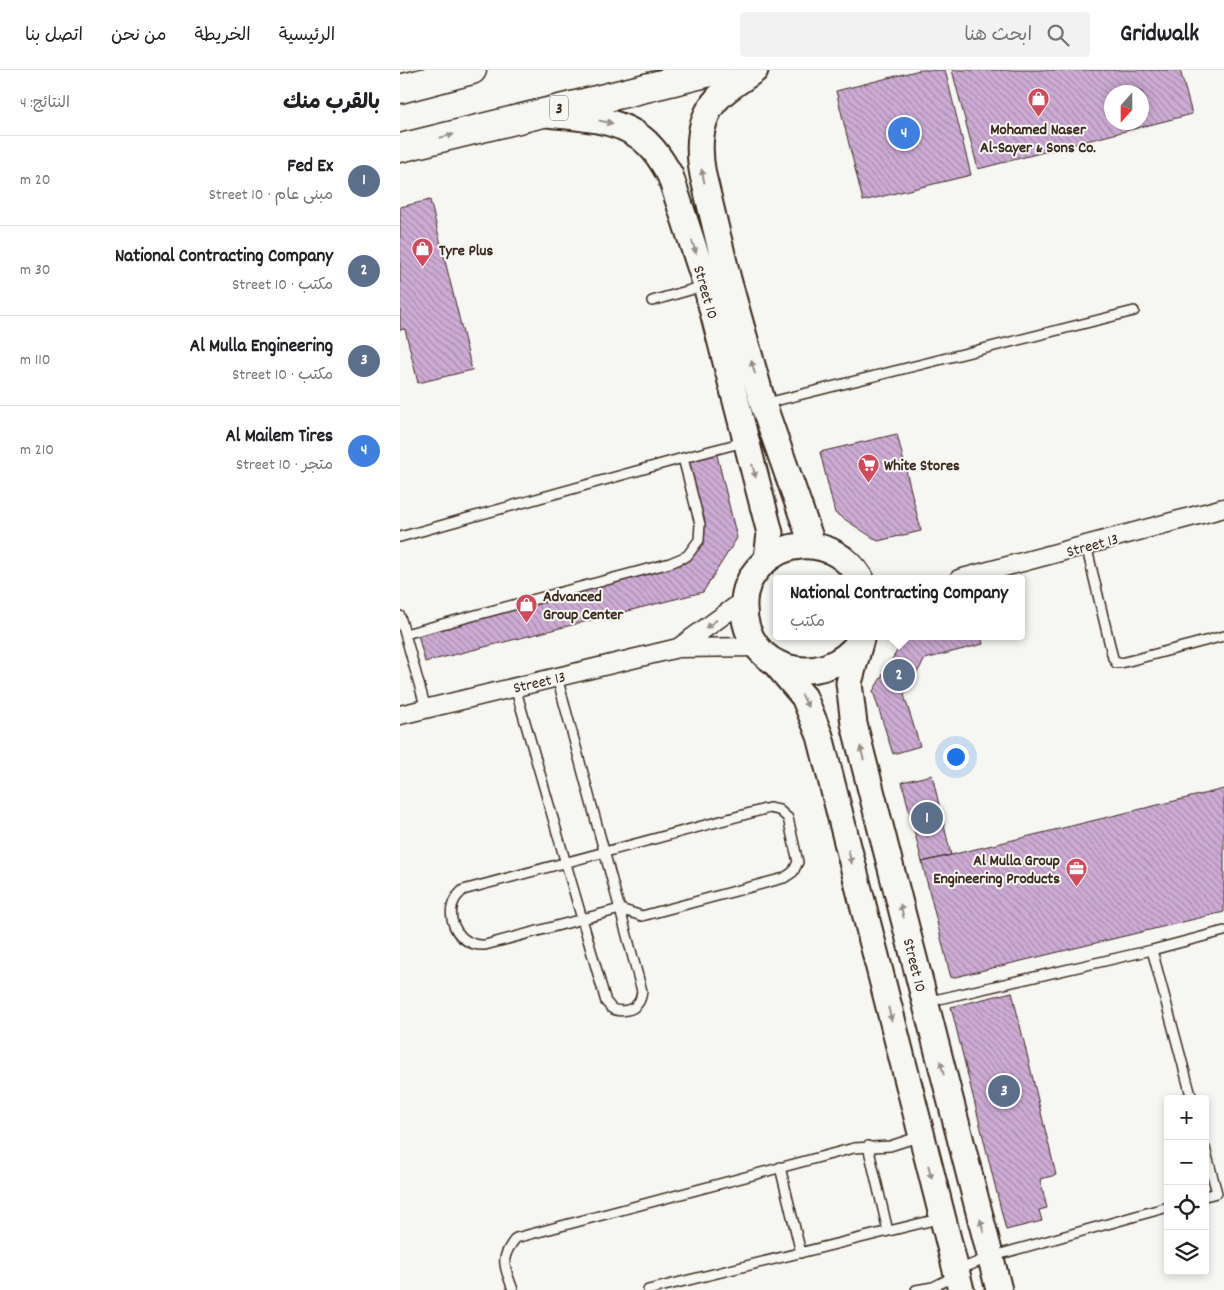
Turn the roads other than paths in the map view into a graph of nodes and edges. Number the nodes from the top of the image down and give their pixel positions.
1 (472, 70) edge
2 (719, 70) edge
3 (756, 70) edge
4 (400, 89) edge
5 (540, 113) junction
6 (400, 148) edge
7 (717, 282) junction
8 (652, 300) dead end
9 (1134, 311) dead end
10 (751, 407) junction
11 (746, 442) junction
12 (683, 458) junction
13 (1224, 508) edge
14 (400, 537) edge
15 (1086, 545) junction
16 (813, 546) junction
17 (767, 559) junction
18 (862, 575) edge
19 (974, 575) edge
20 (744, 601) junction
21 (400, 616) edge
22 (405, 634) junction
23 (1224, 636) edge
24 (860, 640) edge
25 (860, 640) edge
26 (757, 647) junction
27 (678, 648) junction
28 (775, 663) junction
29 (557, 677) junction
30 (515, 687) junction
31 (426, 709) junction
32 (400, 715) edge
33 (604, 852) junction
34 (565, 862) junction
35 (620, 909) junction
36 (582, 920) junction
37 (1224, 931) edge
38 (1152, 950) junction
39 (925, 1002) junction
40 (1191, 1095) edge
41 (921, 1136) junction
42 (868, 1146) junction
43 (1209, 1163) edge
44 (780, 1167) junction
45 (1209, 1195) edge
46 (1164, 1208) edge
47 (942, 1218) junction
48 (888, 1231) junction
49 (800, 1253) junction
50 (990, 1257) junction
51 (958, 1280) edge
52 (513, 1290) edge
53 (648, 1290) edge
54 (916, 1290) edge
55 (998, 1290) edge

1 - 4 main road
2 - 5 main road, 3
7 -> 3 street, Street 10
6 -> 5 main road, 3
5 -> 7 street, Street 10
7 - 8 lane
7 - 10 street, Street 10
9 - 10 lane
10 - 11 street, Street 10
10 - 16 street, Street 10
11 - 12 lane
11 -> 17 street, Street 10
12 - 14 lane
12 - 22 lane
13 - 15 street, Street 13
15 - 19 street, Street 13
15 - 23 lane
16 - 17 street
16 - 18 street
17 - 20 street
20 - 26 street
20 -> 27 street, Street 13
21 - 22 lane
22 - 31 lane
24 - 28 street
39 -> 25 street, Street 10
26 - 27 street, Street 13
26 - 28 street
27 - 29 street, Street 13
28 -> 41 street
29 - 30 street, Street 13
29 - 33 lane
30 - 31 street, Street 13
30 - 34 lane
31 - 32 street, Street 13
33 - 34 lane
33 - 35 lane
33 - 35 lane
34 - 36 lane
34 - 36 lane
35 - 36 lane
35 - 36 lane
37 - 38 lane
38 - 39 lane
38 - 40 lane
50 -> 39 street, Street 10
41 - 42 lane
41 -> 47 street
42 - 44 lane
42 - 48 lane
43 - 45 lane
44 - 49 lane
44 - 52 lane
46 - 50 lane
47 - 48 lane
47 - 51 street
48 - 49 lane
49 - 53 lane
50 - 51 lane
50 - 55 street, Street 10
51 - 54 lane

